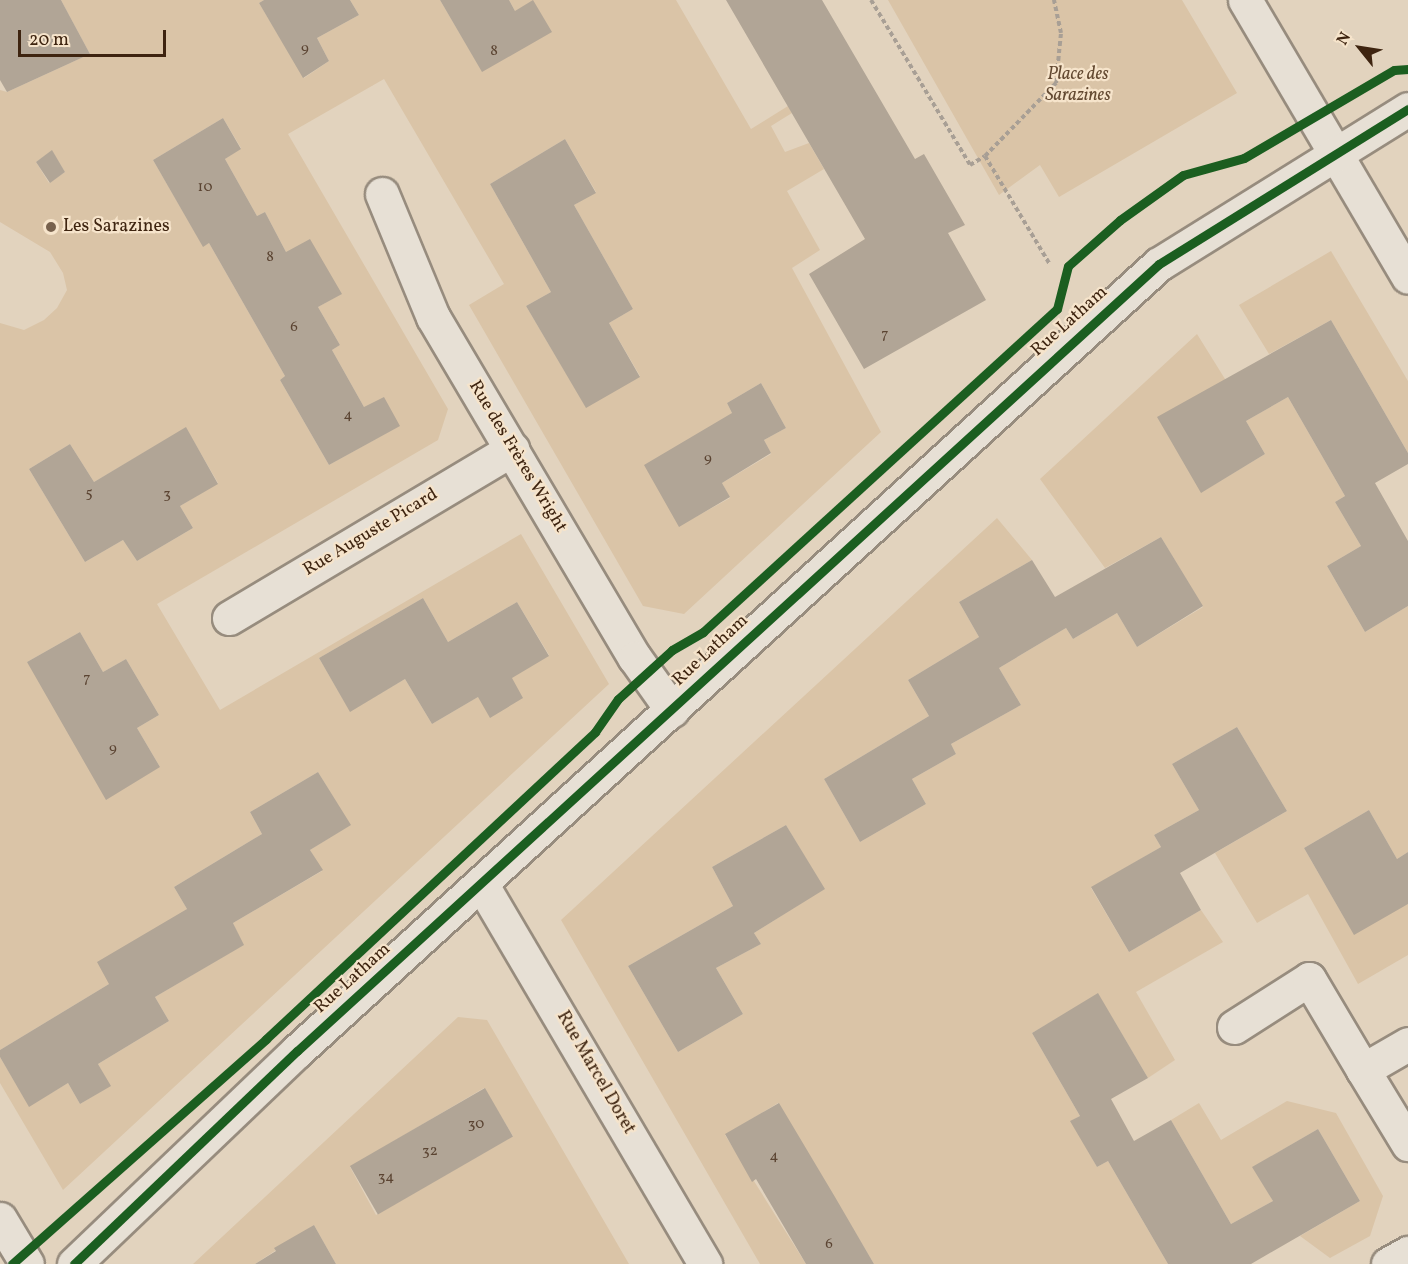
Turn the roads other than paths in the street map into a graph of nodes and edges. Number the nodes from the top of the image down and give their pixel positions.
1 (1245, 0) edge
2 (1408, 109) edge
3 (1337, 152) junction
4 (382, 194) dead end
5 (1408, 277) edge
6 (513, 450) junction
7 (229, 618) dead end
8 (672, 710) junction
9 (482, 885) junction
10 (1234, 1027) dead end
11 (1408, 1044) edge
12 (1363, 1070) junction
13 (1408, 1144) edge
14 (0, 1220) edge
15 (1408, 1253) edge
16 (27, 1264) edge
17 (74, 1264) edge
18 (705, 1264) edge
19 (1388, 1264) edge

1 - 3 street
2 - 3 street, Rue Latham
3 - 5 street
3 - 8 street, Rue Latham
4 - 6 street, Rue des Frères Wright
6 - 7 street, Rue Auguste Picard
6 - 8 street, Rue des Frères Wright
8 - 9 street, Rue Latham
9 - 17 street, Rue Latham
9 - 18 street, Rue Marcel Doret
10 - 12 street
11 - 12 street
12 - 13 street
14 - 16 street
15 - 19 street

